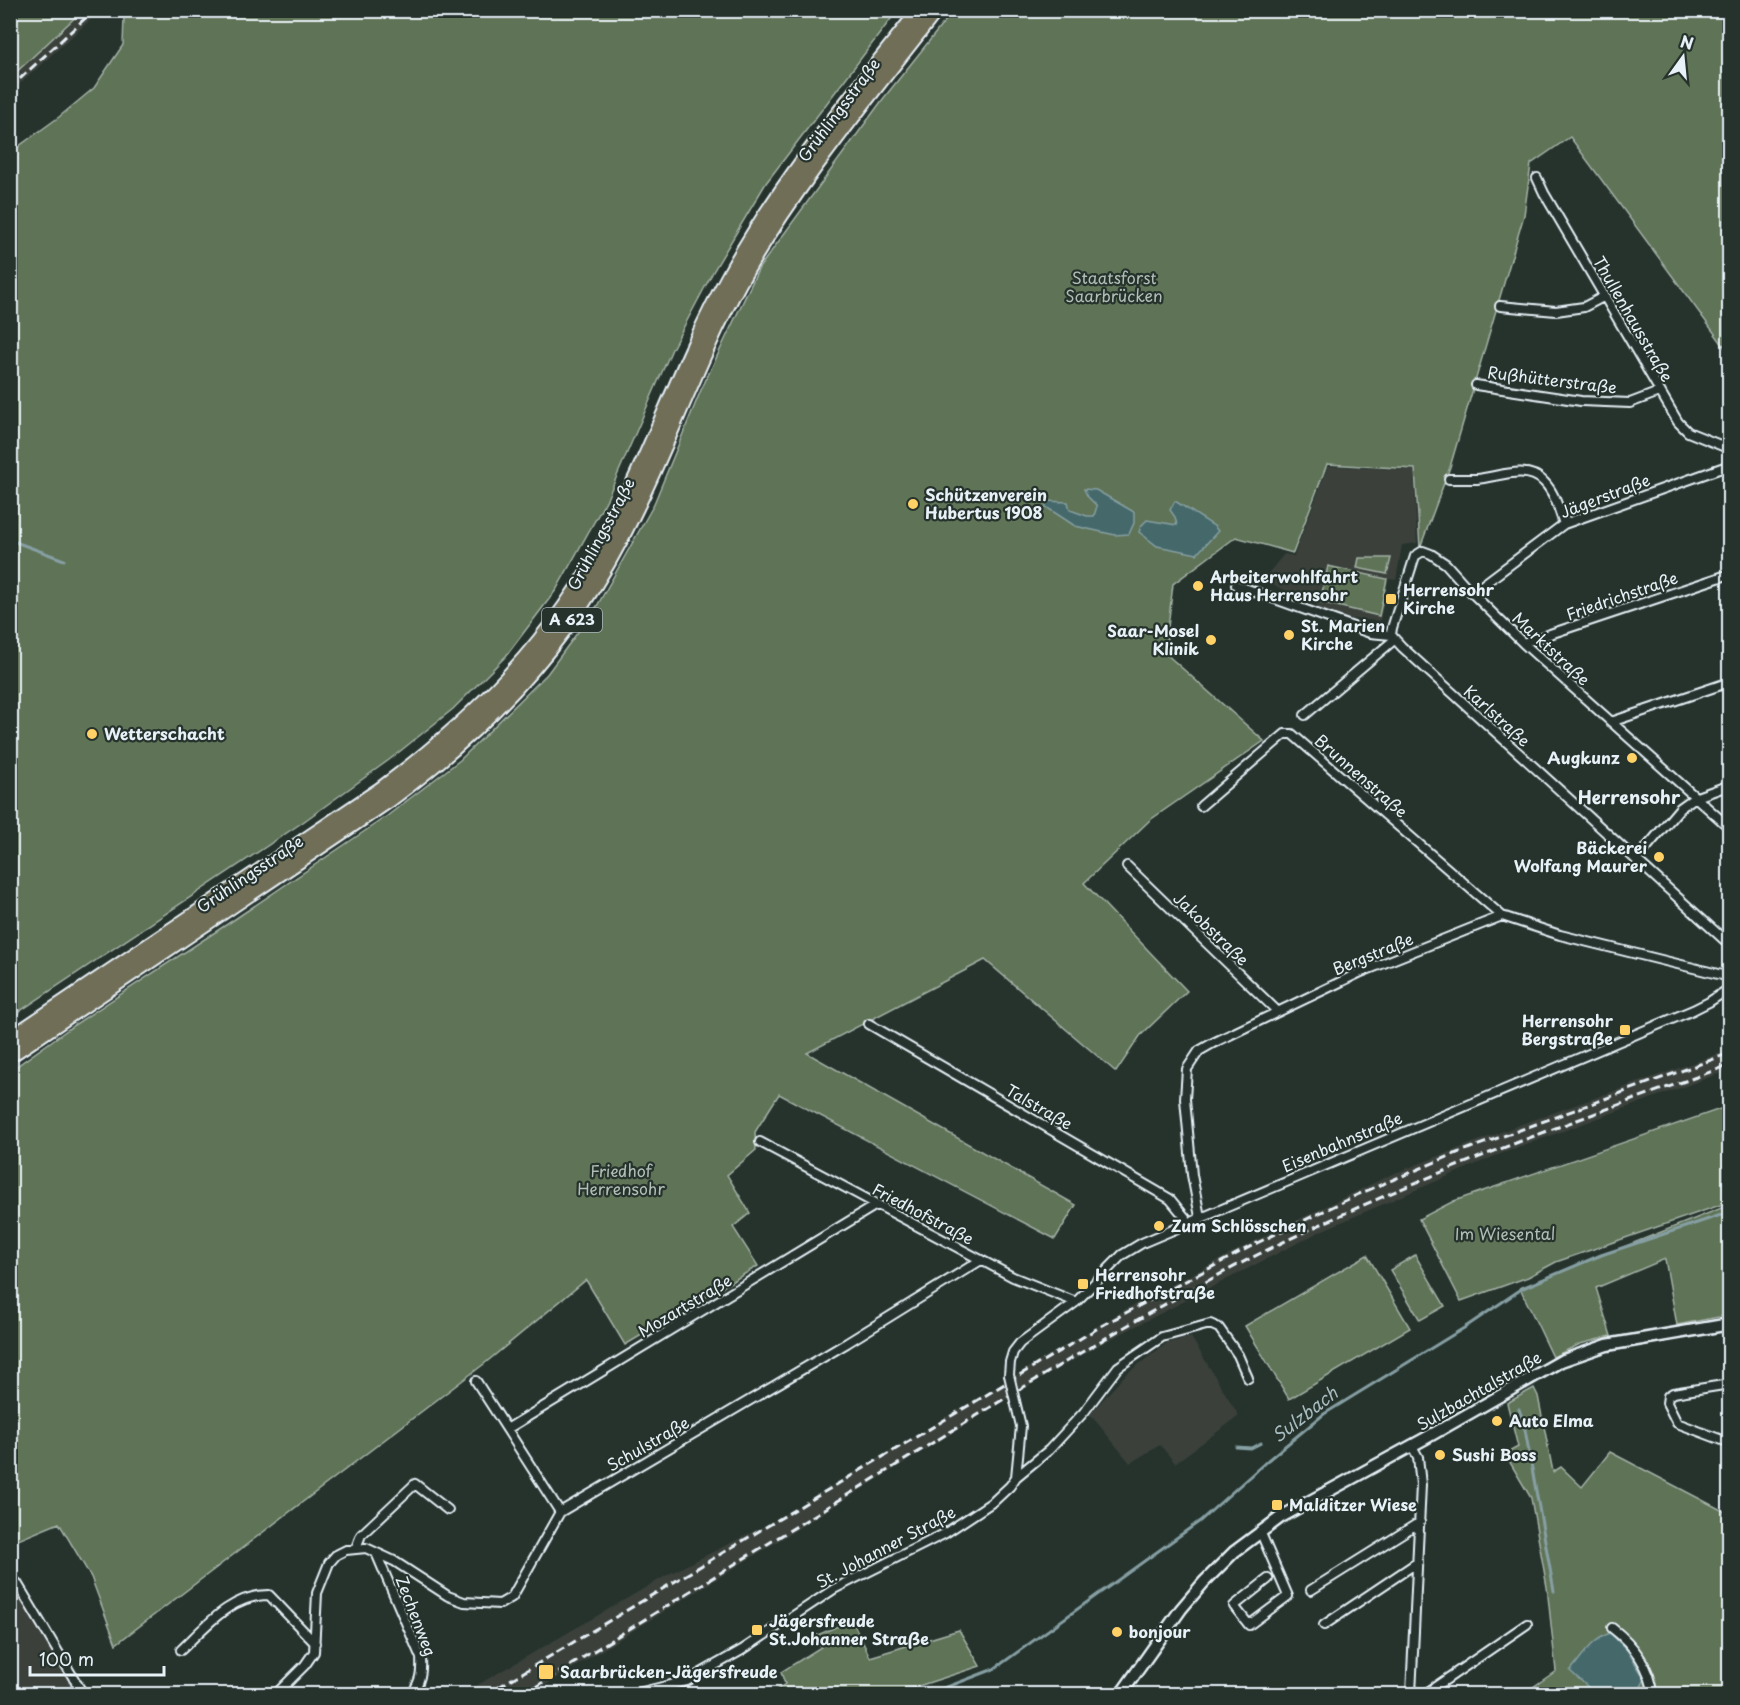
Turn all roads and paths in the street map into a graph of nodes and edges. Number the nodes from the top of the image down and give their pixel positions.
1 (920, 10) edge
2 (936, 10) edge
3 (1538, 178) dead end
4 (1605, 296) junction
5 (1500, 306) dead end
6 (1476, 385) dead end
7 (1659, 392) junction
8 (1730, 448) edge
9 (1730, 465) edge
10 (1449, 479) dead end
11 (1564, 524) junction
12 (1730, 574) edge
13 (1236, 585) dead end
14 (1472, 593) junction
15 (1393, 638) junction
16 (1523, 643) junction
17 (1730, 682) edge
18 (1305, 715) dead end
19 (1611, 722) junction
20 (1730, 785) edge
21 (1694, 798) junction
22 (1201, 806) dead end
23 (1730, 828) edge
24 (1636, 860) junction
25 (1127, 866) dead end
26 (1502, 916) junction
27 (1730, 945) edge
28 (1730, 977) edge
29 (1729, 989) edge
30 (1277, 1011) junction
31 (869, 1024) dead end
32 (10, 1039) edge
33 (10, 1055) edge
34 (760, 1142) dead end
35 (876, 1205) junction
36 (1200, 1217) junction
37 (1189, 1222) junction
38 (981, 1260) junction
39 (1076, 1302) junction
40 (1730, 1324) edge
41 (1248, 1378) dead end
42 (476, 1382) dead end
43 (1730, 1384) edge
44 (507, 1429) junction
45 (1730, 1443) edge
46 (1412, 1446) junction
47 (1016, 1477) junction
48 (448, 1510) dead end
49 (560, 1512) junction
50 (1420, 1522) junction
51 (1260, 1531) junction
52 (356, 1548) junction
53 (376, 1553) junction
54 (1418, 1562) junction
55 (1268, 1579) dead end
56 (10, 1580) edge
57 (1311, 1590) dead end
58 (1527, 1624) dead end
59 (1324, 1625) dead end
60 (1612, 1628) dead end
61 (315, 1643) junction
62 (181, 1650) dead end
63 (412, 1693) edge
64 (83, 1695) edge
65 (276, 1695) edge
66 (634, 1695) edge
67 (1121, 1695) edge
68 (1411, 1695) edge
69 (1425, 1695) edge
70 (1653, 1695) edge

1 - 32 highway, A 623
2 - 33 highway, Grühlingsstraße / A 623
3 - 4 street, Thullenhausstraße
4 - 5 street
4 - 7 street, Thullenhausstraße
6 - 7 street, Rußhütterstraße
7 - 8 street, Thullenhausstraße
9 - 11 street, Jägerstraße
10 - 11 street
11 - 14 street, Jägerstraße
12 - 16 street, Friedrichstraße
13 - 15 street
14 - 15 street, Marktstraße
14 - 16 street, Marktstraße
15 - 18 street
15 - 24 street, Karlstraße
16 - 19 street, Marktstraße
17 - 19 street
19 - 21 street, Marktstraße
20 - 21 street
21 - 23 street, Marktstraße
21 - 24 street
22 - 26 street, Brunnenstraße
24 - 27 street, Karlstraße
25 - 30 street, Jakobstraße
26 - 28 street
26 - 30 street, Bergstraße
29 - 36 street, Eisenbahnstraße
30 - 36 street, Bergstraße
31 - 37 street, Talstraße
34 - 35 street, Friedhofstraße
35 - 38 street, Friedhofstraße
35 - 44 street, Mozartstraße
36 - 37 street, Eisenbahnstraße
37 - 39 street, Eisenbahnstraße
38 - 39 street, Friedhofstraße
38 - 49 street, Schulstraße
39 - 47 street, Eisenbahnstraße, bridge
40 - 46 main road, Sulzbachtalstraße
41 - 47 street, St. Johanner Straße
42 - 44 street
43 - 45 street
44 - 49 street
46 - 50 street
46 - 51 main road, Sulzbachtalstraße
47 - 66 street, St. Johanner Straße
48 - 52 street
49 - 53 street, Schulstraße
50 - 54 street
50 - 57 street
51 - 55 street
51 - 67 main road, Sulzbachtalstraße
52 - 53 street, Schulstraße
52 - 61 street
53 - 63 street, Zechenweg
54 - 59 street
54 - 68 street
56 - 64 street
58 - 69 street
60 - 70 street
61 - 62 street
61 - 65 street

